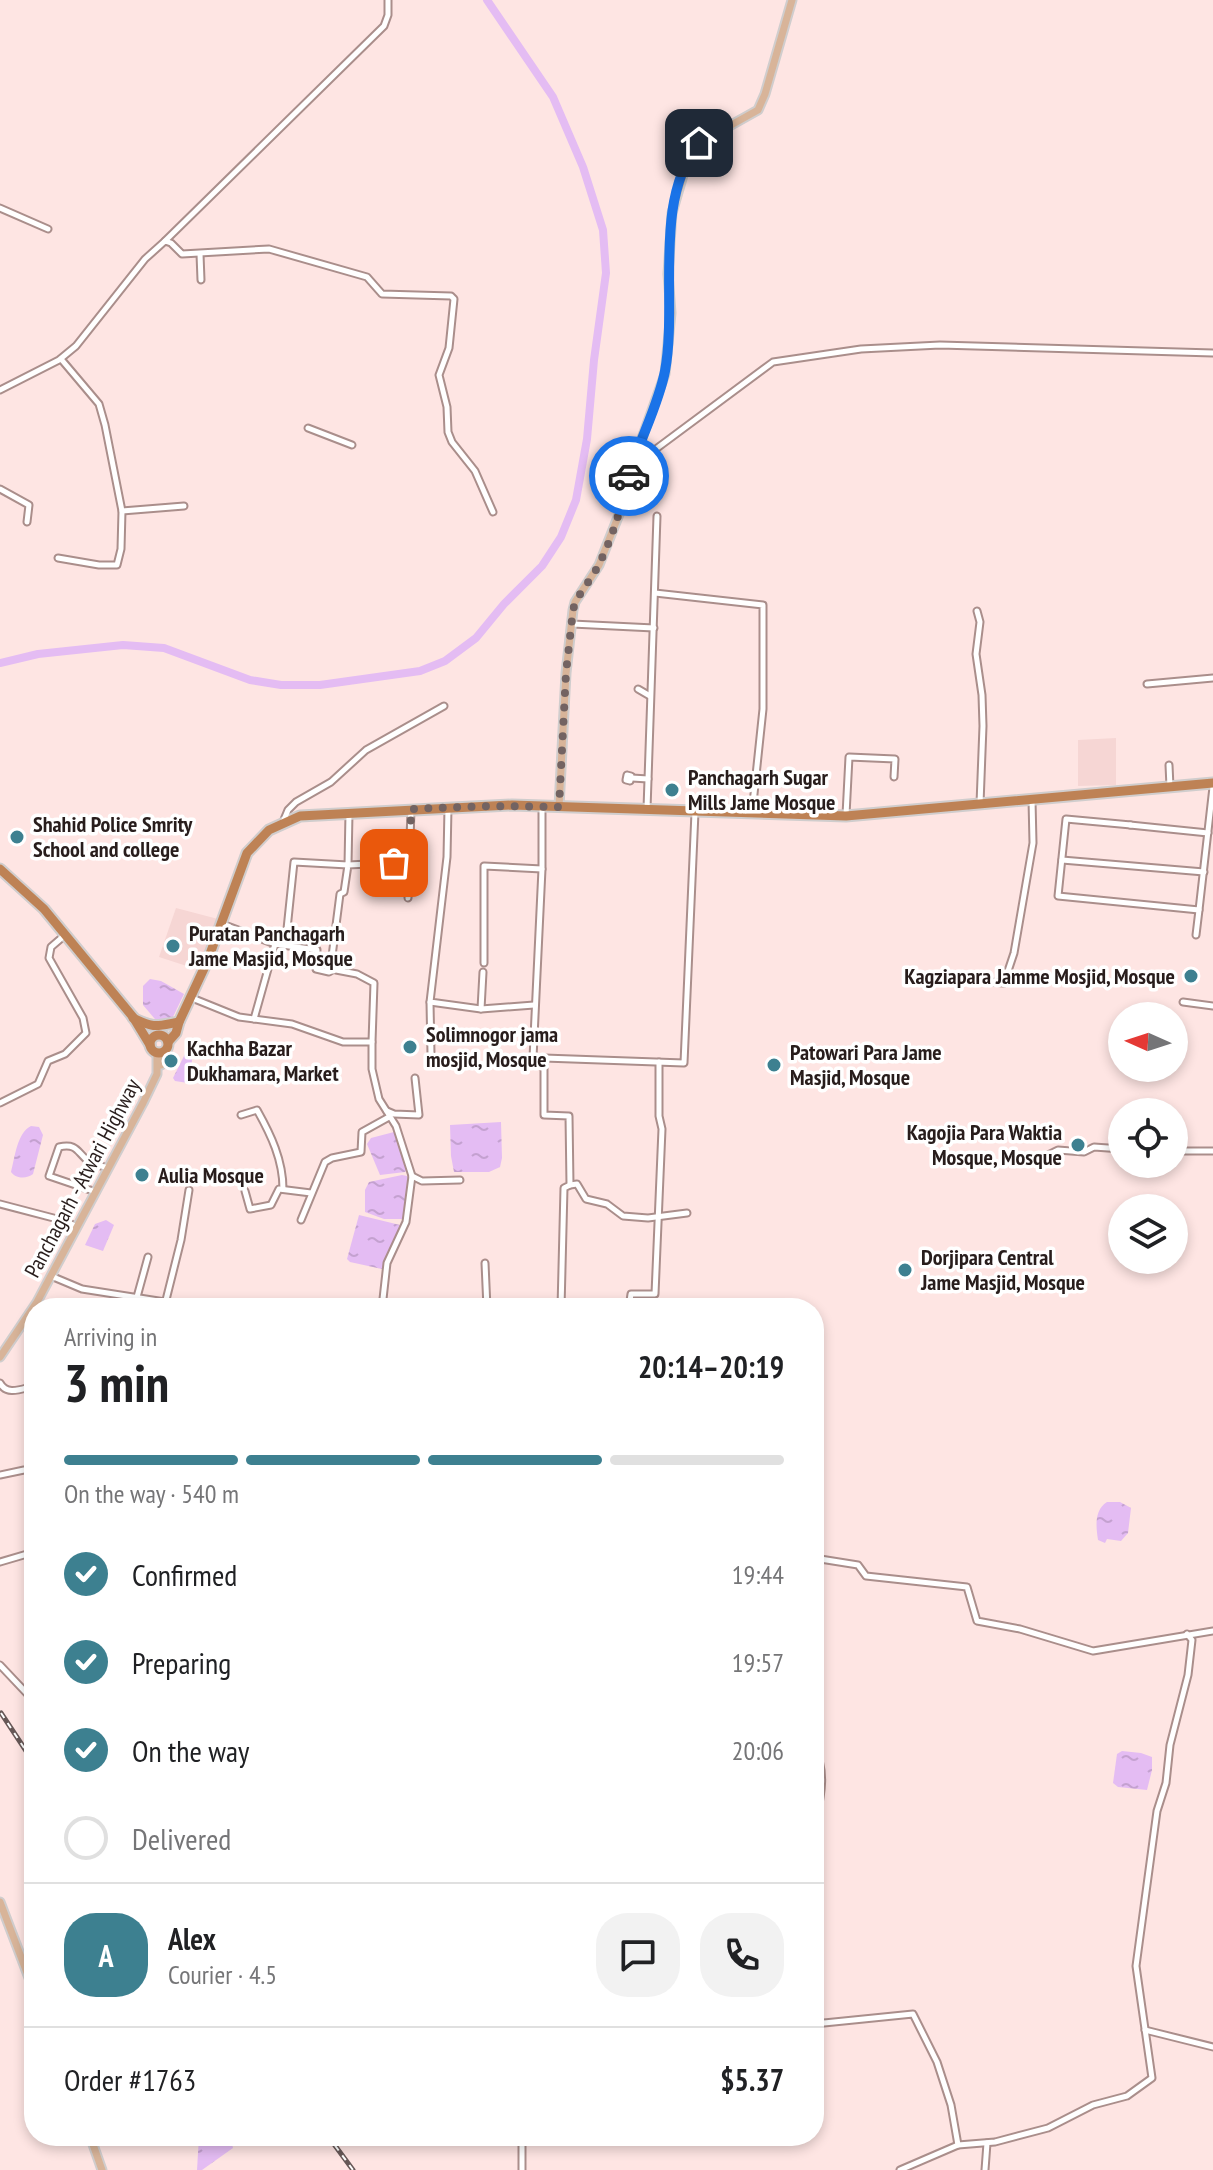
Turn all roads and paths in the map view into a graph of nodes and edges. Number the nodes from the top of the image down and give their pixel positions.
1 (388, 0) edge
2 (792, 0) edge
3 (0, 208) edge
4 (48, 229) dead end
5 (165, 241) junction
6 (200, 254) junction
7 (201, 280) dead end
8 (1213, 353) edge
9 (61, 359) junction
10 (0, 390) edge
11 (308, 428) dead end
12 (352, 445) dead end
13 (632, 466) junction
14 (0, 489) edge
15 (184, 506) dead end
16 (122, 511) junction
17 (493, 512) dead end
18 (657, 516) dead end
19 (27, 522) dead end
20 (58, 558) dead end
21 (655, 593) junction
22 (977, 611) dead end
23 (571, 624) junction
24 (654, 628) junction
25 (1213, 678) edge
26 (1147, 684) dead end
27 (638, 689) dead end
28 (651, 697) junction
29 (444, 706) dead end
30 (1169, 765) dead end
31 (894, 777) dead end
32 (632, 778) dead end
33 (648, 779) junction
34 (1213, 785) edge
35 (1170, 788) junction
36 (1032, 800) junction
37 (981, 805) junction
38 (542, 806) junction
39 (448, 807) junction
40 (559, 807) junction
41 (411, 809) junction
42 (647, 810) junction
43 (349, 812) junction
44 (695, 812) junction
45 (752, 814) junction
46 (846, 816) junction
47 (283, 822) junction
48 (1208, 833) junction
49 (1062, 860) junction
50 (410, 862) junction
51 (348, 865) junction
52 (0, 869) edge
53 (542, 869) junction
54 (1204, 872) junction
55 (408, 898) dead end
56 (1199, 910) junction
57 (222, 924) junction
58 (65, 935) junction
59 (1196, 935) dead end
60 (275, 944) junction
61 (484, 963) dead end
62 (334, 969) junction
63 (483, 972) dead end
64 (930, 978) dead end
65 (192, 998) junction
66 (430, 1002) junction
67 (1188, 1003) edge
68 (534, 1005) junction
69 (1213, 1006) edge
70 (481, 1009) junction
71 (133, 1017) junction
72 (254, 1019) junction
73 (176, 1022) junction
74 (372, 1042) junction
75 (161, 1044) junction
76 (431, 1054) dead end
77 (544, 1058) junction
78 (659, 1062) junction
79 (415, 1078) dead end
80 (0, 1103) edge
81 (387, 1114) junction
82 (241, 1115) dead end
83 (1108, 1148) edge
84 (1188, 1151) edge
85 (1213, 1151) edge
86 (1046, 1156) dead end
87 (108, 1168) junction
88 (412, 1176) junction
89 (460, 1180) dead end
90 (570, 1185) junction
91 (283, 1189) junction
92 (189, 1190) dead end
93 (245, 1191) dead end
94 (96, 1192) junction
95 (311, 1193) junction
96 (0, 1204) edge
97 (687, 1213) dead end
98 (657, 1217) junction
99 (301, 1220) dead end
100 (77, 1227) junction
101 (148, 1257) dead end
102 (485, 1263) dead end
103 (51, 1276) junction
104 (137, 1297) junction
105 (37, 1298) edge
106 (140, 1298) edge
107 (167, 1298) edge
108 (383, 1298) edge
109 (487, 1298) edge
110 (561, 1298) edge
111 (630, 1298) edge
112 (24, 1319) edge
113 (0, 1357) edge
114 (0, 1383) edge
115 (24, 1388) edge
116 (24, 1470) dead end
117 (0, 1475) edge
118 (24, 1555) edge
119 (824, 1560) edge
120 (0, 1562) edge
121 (1213, 1631) edge
122 (1187, 1634) junction
123 (0, 1665) edge
124 (24, 1690) edge
125 (0, 1902) edge
126 (24, 1956) edge
127 (824, 2023) edge
128 (1145, 2030) junction
129 (1213, 2047) edge
130 (987, 2143) junction
131 (958, 2145) junction
132 (94, 2146) edge
133 (522, 2146) edge
134 (909, 2169) edge
135 (102, 2170) edge
136 (522, 2170) edge
137 (900, 2170) edge
138 (985, 2170) edge

1 - 5 street
2 - 13 main road
3 - 4 street
5 - 6 street
5 - 9 street
6 - 7 street
6 - 17 street
8 - 13 street
9 - 10 street
9 - 16 street
11 - 12 street
13 - 23 main road
14 - 19 street
15 - 16 street
16 - 20 street
18 - 21 street
21 - 24 street
21 - 45 street
22 - 37 street
23 - 24 street
23 - 40 main road
24 - 28 street
25 - 26 street
27 - 28 street
28 - 33 street
29 - 47 street
30 - 35 street
31 - 46 street
32 - 33 street
33 - 42 street
34 - 35 highway
34 - 48 street
35 - 36 highway
36 - 37 highway
36 - 64 street
37 - 46 highway
38 - 39 highway
38 - 40 highway
38 - 53 street
39 - 41 highway
39 - 66 street
40 - 42 highway
41 - 43 highway
41 - 50 street
42 - 44 highway
43 - 47 highway
43 - 51 street
44 - 45 highway
44 - 78 street
45 - 46 highway
47 - 57 highway
48 - 49 street
48 - 54 street
49 - 54 street
49 - 56 street
50 - 51 street
50 - 55 street
51 - 60 street
51 - 62 street
52 - 58 highway
53 - 61 street
53 - 68 street
54 - 56 street
56 - 59 street
57 - 60 street
57 - 65 highway
58 - 71 highway
58 - 80 street
60 - 62 street
60 - 72 street
62 - 74 street
63 - 70 street
65 - 72 street
65 - 73 highway
66 - 70 street
66 - 76 street
67 - 69 street
68 - 70 street
68 - 77 street
71 - 73 highway
71 - 75 highway
72 - 74 street
73 - 75 highway
74 - 81 street
75 - 87 main road, Panchagarh - Atwari Highway
77 - 78 street
77 - 90 street
78 - 98 street
79 - 81 street
81 - 88 street
81 - 95 street
82 - 91 street
83 - 86 street
84 - 85 street
87 - 94 main road, Panchagarh - Atwari Highway
87 - 94 street
88 - 89 street
88 - 108 street
90 - 98 street
90 - 110 street
91 - 93 street
91 - 95 street
92 - 107 street
94 - 100 main road, Panchagarh - Atwari Highway
95 - 99 street
96 - 100 street
97 - 98 street
98 - 111 street
100 - 103 main road, Panchagarh - Atwari Highway
101 - 104 street
102 - 109 street
103 - 104 street
103 - 105 main road, Panchagarh - Atwari Highway
104 - 106 street
112 - 113 main road, Panchagarh - Atwari Highway
114 - 115 street
116 - 117 street
118 - 120 street
119 - 122 street
121 - 122 street
122 - 128 street
123 - 124 street
125 - 126 main road
127 - 131 street
128 - 129 street
128 - 130 street
130 - 131 street
130 - 138 street
131 - 134 street
132 - 135 main road
133 - 136 street
134 - 137 street

